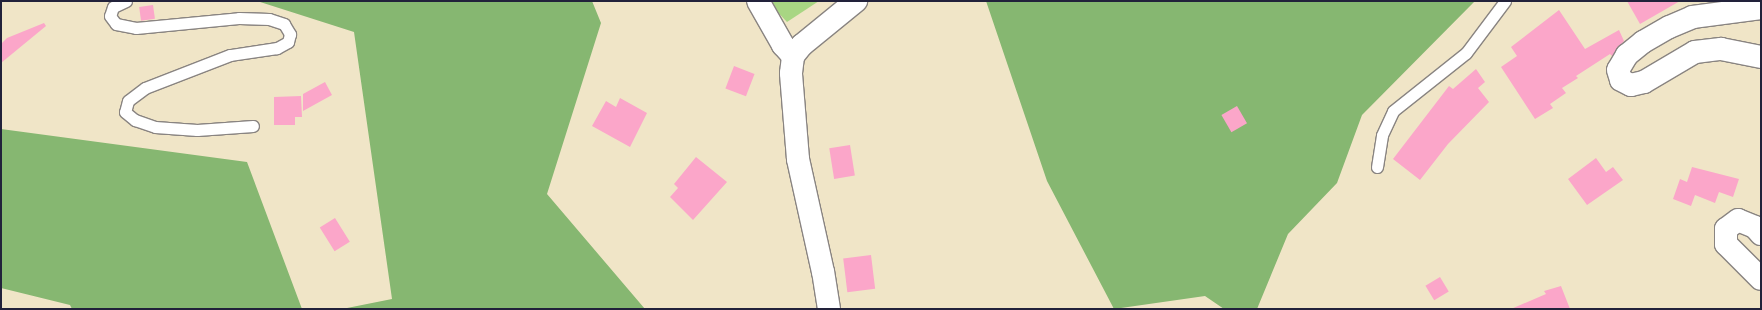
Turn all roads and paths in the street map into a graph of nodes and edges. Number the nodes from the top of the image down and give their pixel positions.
1 (126, 1) edge
2 (758, 1) edge
3 (856, 1) edge
4 (1505, 1) edge
5 (1761, 8) edge
6 (793, 56) junction
7 (1761, 57) edge
8 (253, 126) dead end
9 (1377, 167) dead end
10 (1761, 234) edge
11 (1761, 279) edge
12 (829, 309) edge

1 - 8 lane
2 - 6 street
3 - 6 street
4 - 9 lane
5 - 7 street
6 - 12 street
10 - 11 street

